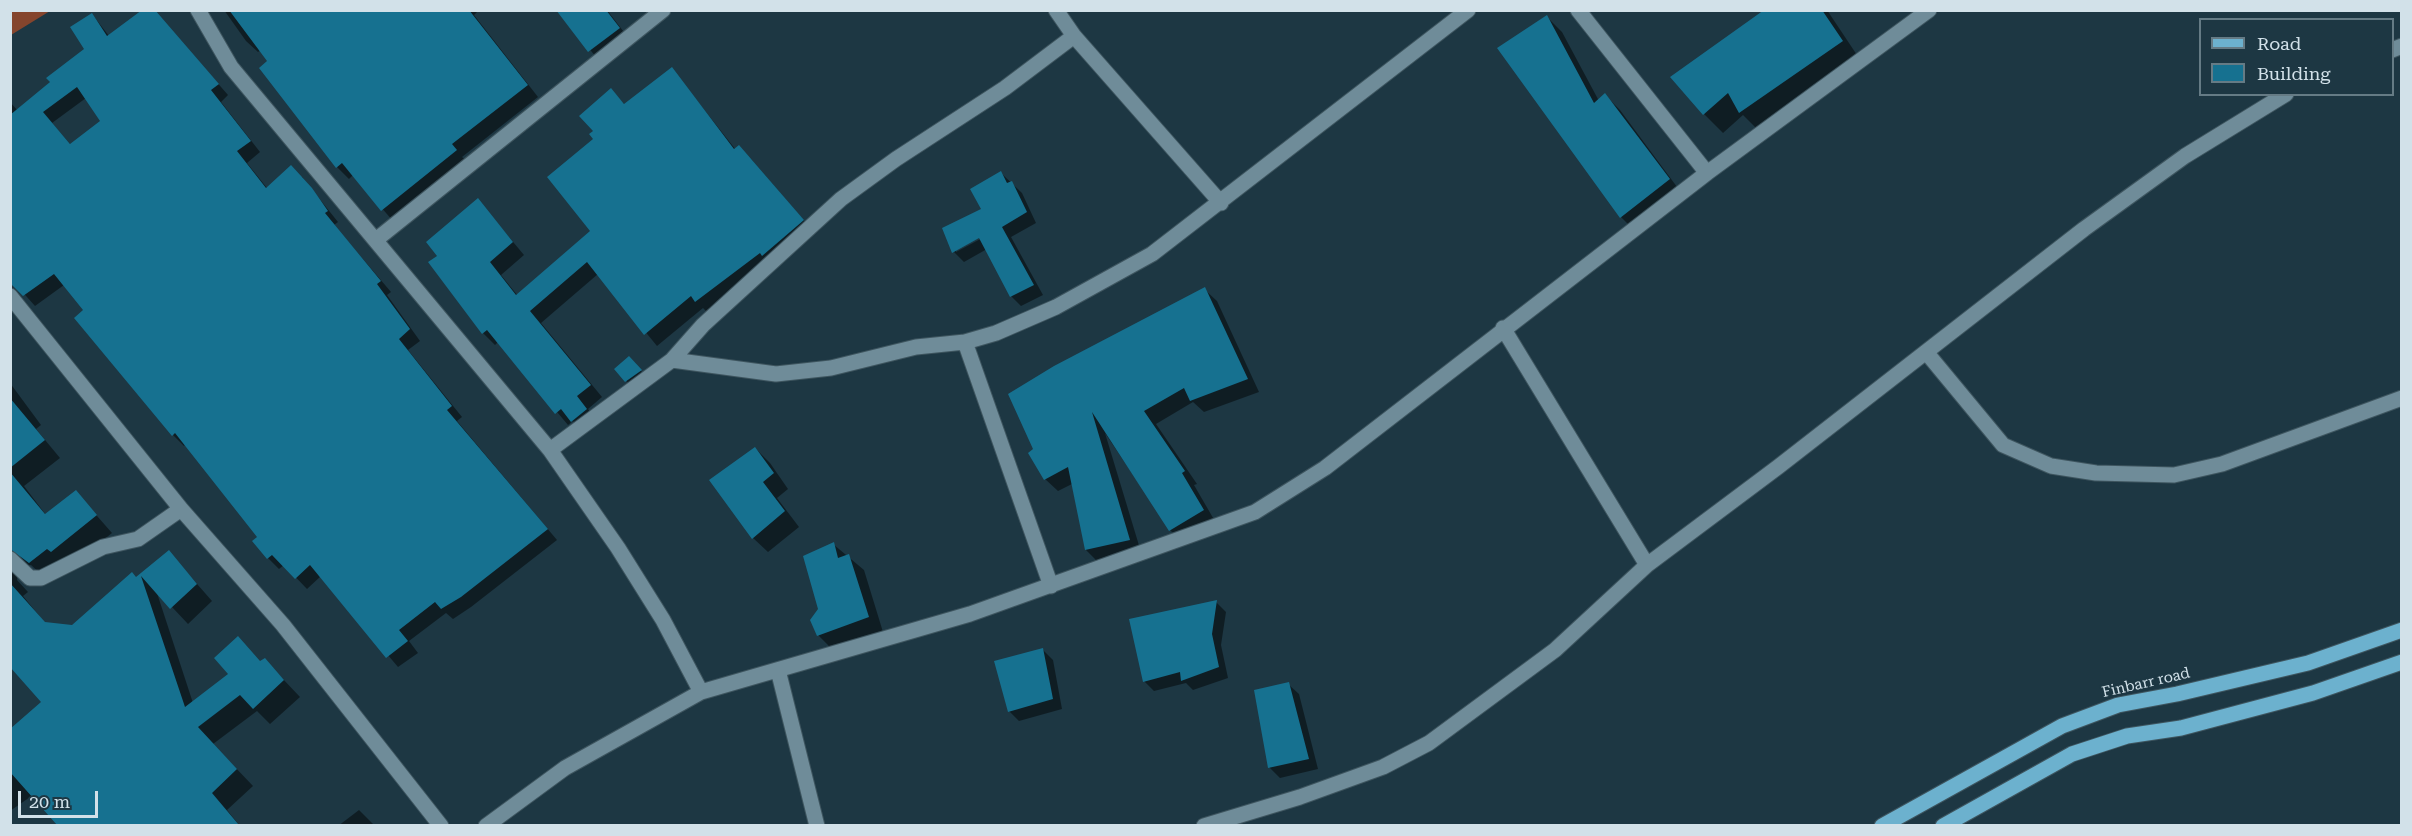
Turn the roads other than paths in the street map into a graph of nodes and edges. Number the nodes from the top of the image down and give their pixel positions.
1 (198, 10) edge
2 (663, 10) edge
3 (1056, 10) edge
4 (1468, 10) edge
5 (1578, 10) edge
6 (1929, 10) edge
7 (1074, 36) junction
8 (2283, 96) edge
9 (1707, 173) junction
10 (1221, 203) junction
11 (377, 239) junction
12 (10, 296) edge
13 (1503, 328) junction
14 (964, 342) junction
15 (1926, 352) junction
16 (672, 360) junction
17 (2402, 398) edge
18 (550, 450) junction
19 (181, 509) junction
20 (10, 560) edge
21 (1647, 565) junction
22 (1052, 586) junction
23 (2402, 630) edge
24 (2402, 662) edge
25 (778, 670) junction
26 (701, 692) junction
27 (441, 825) edge
28 (486, 825) edge
29 (817, 825) edge
30 (1204, 825) edge
31 (1882, 825) edge
32 (1943, 825) edge

1 - 11 street
2 - 11 street
3 - 7 street
4 - 10 street
5 - 9 street
6 - 9 street
7 - 10 street
7 - 16 street
8 - 15 street
9 - 13 street
10 - 14 street
11 - 18 street
12 - 19 street
13 - 21 street
13 - 22 street
14 - 16 street
14 - 22 street
15 - 17 street
15 - 21 street
16 - 18 street
18 - 26 street
19 - 20 street
19 - 27 street
21 - 30 street
22 - 25 street
23 - 31 main road, Finbarr road
24 - 32 main road
25 - 26 street
25 - 29 street
26 - 28 street

